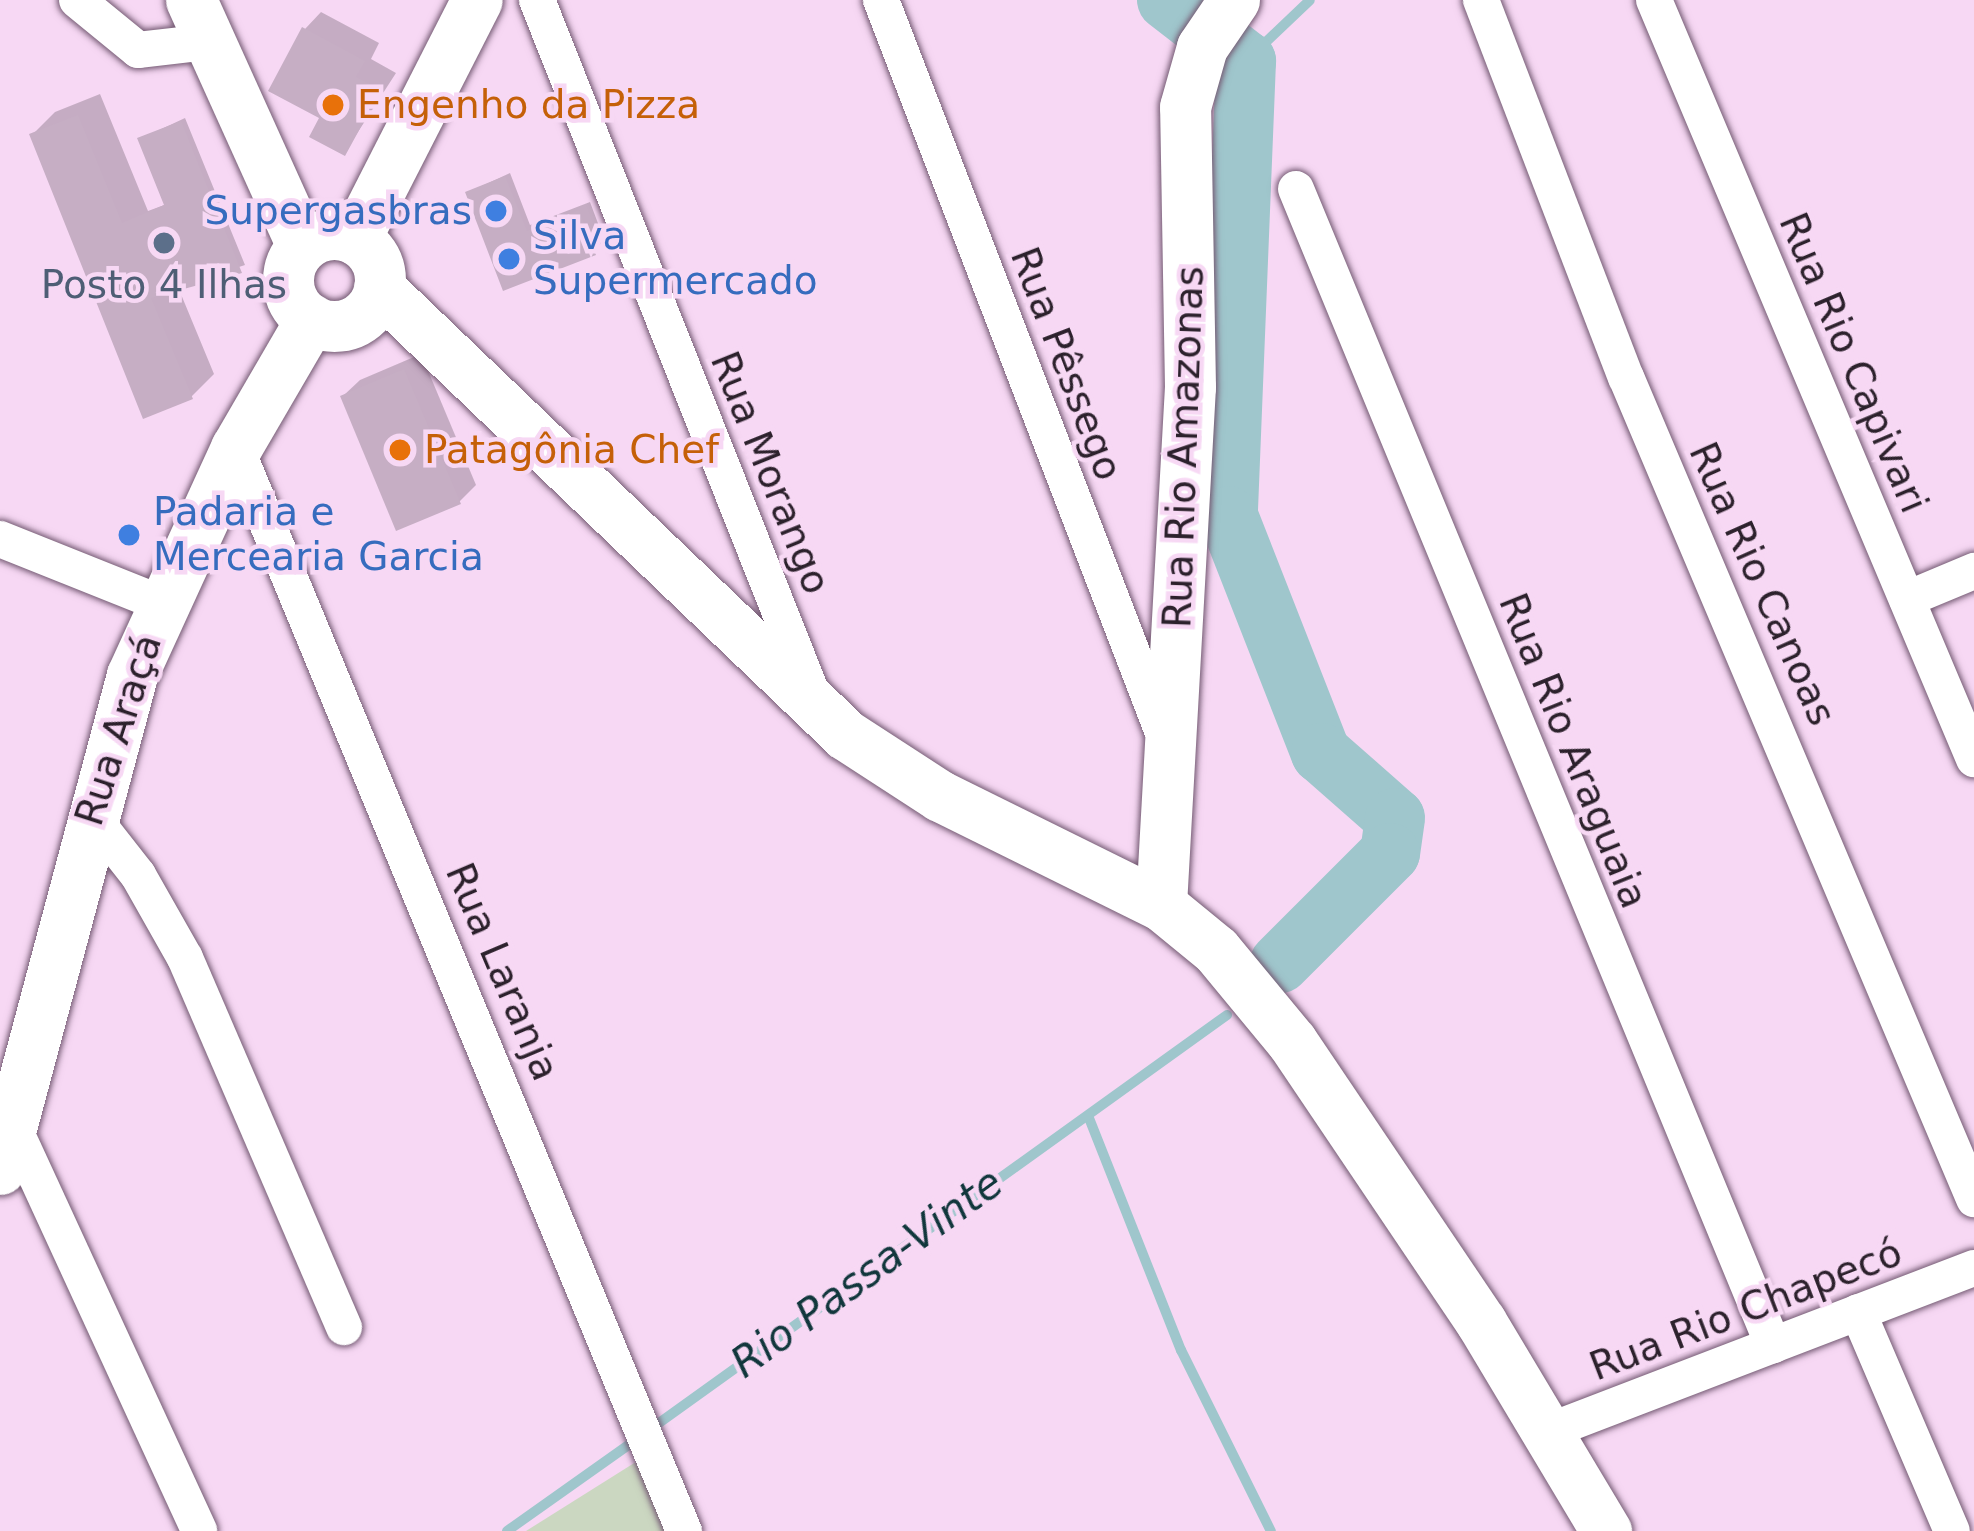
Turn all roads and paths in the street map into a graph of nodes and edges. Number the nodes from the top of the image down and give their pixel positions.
1 (76, 0) edge
2 (477, 0) edge
3 (537, 0) edge
4 (881, 0) edge
5 (1480, 0) edge
6 (1654, 0) edge
7 (1228, 7) edge
8 (199, 21) edge
9 (1296, 189) dead end
10 (355, 239) junction
11 (302, 246) junction
12 (379, 288) junction
13 (310, 319) junction
14 (236, 448) junction
15 (0, 539) edge
16 (1974, 571) edge
17 (1906, 599) junction
18 (160, 603) junction
19 (819, 710) junction
20 (1173, 758) junction
21 (1974, 759) edge
22 (90, 814) junction
23 (1161, 905) junction
24 (7, 1148) edge
25 (1974, 1199) edge
26 (1974, 1268) edge
27 (1858, 1312) junction
28 (344, 1327) dead end
29 (1773, 1346) junction
30 (1549, 1431) junction
31 (199, 1531) edge
32 (684, 1531) edge
33 (1606, 1531) edge
34 (1952, 1531) edge

1 - 8 street
2 - 10 street
3 - 19 street, Rua Morango
4 - 20 street, Rua Pêssego
5 - 25 street, Rua Rio Canoas
6 - 17 street, Rua Rio Capivari
7 - 20 street, Rua Rio Amazonas
8 - 11 street
9 - 29 street, Rua Rio Araguaia
10 - 11 street
10 - 12 street
11 - 13 street
12 - 13 street
12 - 19 street
13 - 14 street, Rua Araçá
14 - 18 street, Rua Araçá
14 - 32 street, Rua Laranja
15 - 18 street
16 - 17 street
17 - 21 street, Rua Rio Capivari
18 - 22 street, Rua Araçá
19 - 23 street
20 - 23 street, Rua Rio Amazonas
22 - 24 street, Rua Araçá
22 - 28 street
23 - 30 street
24 - 31 street
26 - 27 street, Rua Rio Chapecó
27 - 29 street, Rua Rio Chapecó
27 - 34 street
29 - 30 street, Rua Rio Chapecó
30 - 33 street

